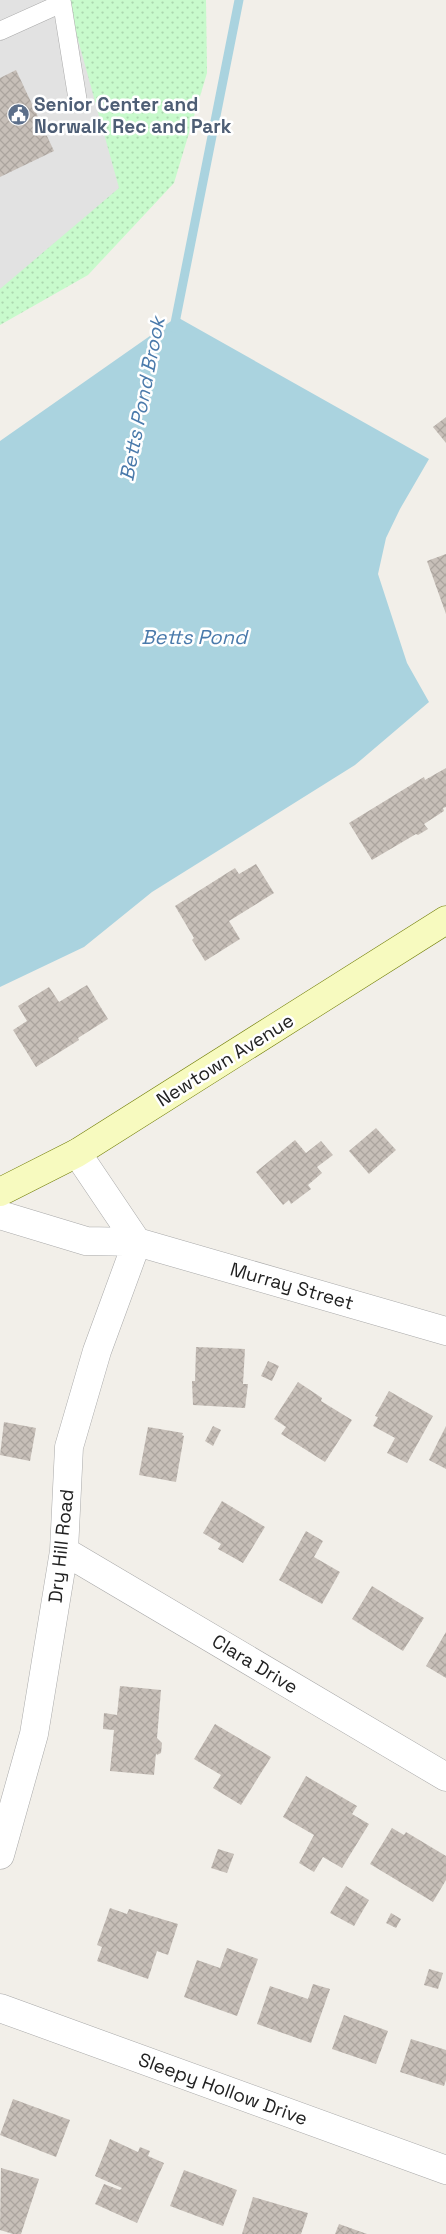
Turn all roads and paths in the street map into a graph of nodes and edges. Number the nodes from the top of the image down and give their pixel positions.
1 (62, 2) edge
2 (0, 31) edge
3 (78, 102) dead end
4 (446, 920) edge
5 (77, 1154) junction
6 (0, 1192) edge
7 (0, 1215) edge
8 (137, 1242) junction
9 (446, 1331) edge
10 (64, 1551) junction
11 (446, 1777) edge
12 (0, 1855) edge
13 (0, 2008) edge
14 (446, 2170) edge

1 - 2 lane
1 - 3 lane
4 - 5 main road, Newtown Avenue
5 - 6 main road, Newtown Avenue
5 - 8 street
7 - 8 street, Murray Street
8 - 9 street, Murray Street
8 - 10 street, Dry Hill Road
10 - 11 street, Clara Drive
10 - 12 street, Dry Hill Road
13 - 14 street, Sleepy Hollow Drive

